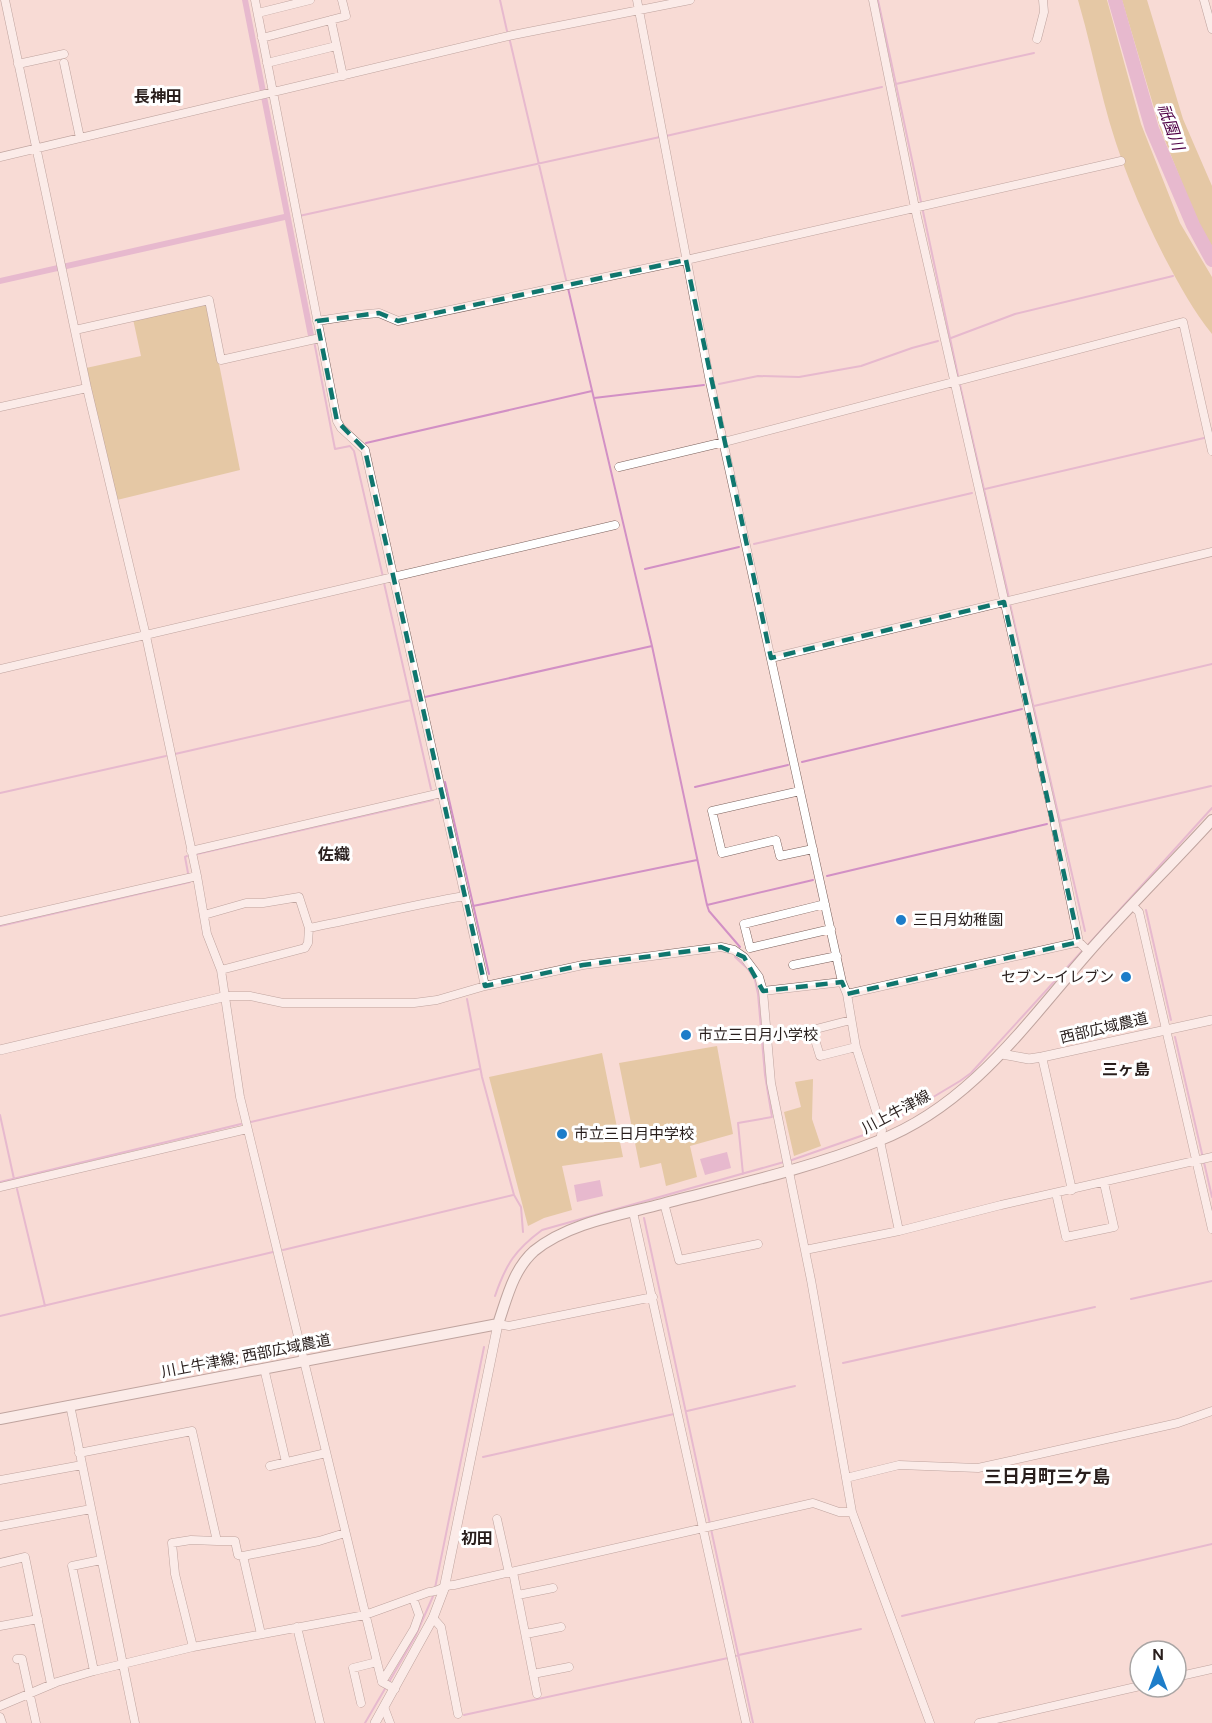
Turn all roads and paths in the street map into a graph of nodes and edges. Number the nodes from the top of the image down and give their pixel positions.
1 (5, 0) edge
2 (255, 0) edge
3 (310, 0) edge
4 (342, 0) edge
5 (637, 0) edge
6 (690, 0) edge
7 (873, 0) edge
8 (1043, 0) edge
9 (1207, 3) edge
10 (637, 10) junction
11 (258, 13) junction
12 (331, 20) junction
13 (1212, 29) edge
14 (262, 38) junction
15 (1037, 39) dead end
16 (336, 46) junction
17 (267, 63) junction
18 (18, 64) junction
19 (343, 76) junction
20 (270, 93) junction
21 (80, 138) junction
22 (36, 148) junction
23 (0, 157) edge
24 (1121, 161) dead end
25 (915, 208) junction
26 (686, 260) junction
27 (317, 321) junction
28 (75, 330) junction
29 (320, 338) junction
30 (958, 382) junction
31 (87, 388) junction
32 (0, 407) edge
33 (724, 442) junction
34 (1212, 451) edge
35 (618, 467) dead end
36 (615, 525) dead end
37 (1212, 552) edge
38 (392, 578) junction
39 (1004, 602) junction
40 (146, 636) junction
41 (771, 658) junction
42 (0, 669) edge
43 (800, 791) junction
44 (441, 793) junction
45 (1212, 820) edge
46 (813, 849) junction
47 (191, 851) junction
48 (197, 876) junction
49 (464, 896) junction
50 (825, 904) junction
51 (1132, 906) junction
52 (204, 915) junction
53 (0, 921) edge
54 (309, 928) junction
55 (831, 929) junction
56 (1079, 942) junction
57 (1089, 952) junction
58 (837, 956) junction
59 (793, 965) dead end
60 (221, 970) junction
61 (842, 982) junction
62 (485, 986) junction
63 (764, 991) junction
64 (847, 994) junction
65 (226, 996) junction
66 (851, 1020) junction
67 (1212, 1020) edge
68 (1166, 1029) junction
69 (856, 1047) junction
70 (0, 1050) edge
71 (1002, 1054) junction
72 (1042, 1057) junction
73 (247, 1129) junction
74 (881, 1132) junction
75 (1211, 1158) edge
76 (1197, 1161) junction
77 (788, 1163) junction
78 (1104, 1183) junction
79 (0, 1186) edge
80 (1072, 1190) junction
81 (1056, 1193) junction
82 (664, 1203) junction
83 (633, 1212) junction
84 (1212, 1228) edge
85 (898, 1231) junction
86 (758, 1244) dead end
87 (805, 1250) junction
88 (653, 1298) junction
89 (498, 1324) junction
90 (304, 1361) junction
91 (264, 1368) junction
92 (70, 1405) junction
93 (1212, 1411) edge
94 (0, 1419) edge
95 (80, 1453) junction
96 (326, 1453) junction
97 (286, 1462) junction
98 (82, 1465) junction
99 (270, 1466) dead end
100 (846, 1478) junction
101 (0, 1480) edge
102 (91, 1509) junction
103 (852, 1512) junction
104 (497, 1519) dead end
105 (0, 1527) edge
106 (704, 1529) junction
107 (345, 1533) junction
108 (216, 1540) junction
109 (243, 1556) junction
110 (101, 1560) junction
111 (0, 1563) edge
112 (511, 1572) junction
113 (553, 1588) dead end
114 (441, 1590) junction
115 (518, 1595) junction
116 (413, 1598) junction
117 (365, 1615) junction
118 (433, 1618) junction
119 (38, 1619) junction
120 (0, 1626) edge
121 (297, 1627) junction
122 (561, 1627) dead end
123 (261, 1634) junction
124 (526, 1634) junction
125 (193, 1647) junction
126 (17, 1659) dead end
127 (377, 1662) junction
128 (123, 1664) junction
129 (569, 1667) dead end
130 (1212, 1669) edge
131 (94, 1671) junction
132 (533, 1674) junction
133 (1188, 1674) edge
134 (382, 1682) junction
135 (51, 1684) junction
136 (395, 1689) junction
137 (1128, 1689) edge
138 (28, 1694) junction
139 (537, 1694) dead end
140 (362, 1703) dead end
141 (0, 1706) edge
142 (384, 1707) junction
143 (458, 1714) dead end
144 (0, 1717) edge
145 (2, 1723) edge
146 (36, 1723) edge
147 (135, 1723) edge
148 (320, 1723) edge
149 (375, 1723) edge
150 (390, 1723) edge
151 (746, 1723) edge
152 (930, 1723) edge
153 (978, 1723) edge

1 - 18 street
2 - 11 street
3 - 11 street
4 - 12 street
5 - 10 street
6 - 10 street
7 - 25 street
8 - 15 street
9 - 13 street
10 - 19 street
10 - 26 street
11 - 14 street
12 - 14 street
12 - 16 street
14 - 17 street
16 - 17 street
16 - 19 street
17 - 20 street
18 - 21 street
18 - 22 street
19 - 20 street
20 - 21 street
20 - 27 street
21 - 22 street
22 - 23 street
22 - 28 street
24 - 25 street
25 - 26 street
25 - 30 street
26 - 27 street
26 - 33 street
27 - 29 street
28 - 29 street
28 - 31 street
29 - 38 street
30 - 33 street
30 - 34 street
30 - 39 street
31 - 32 street
31 - 40 street
33 - 35 street
33 - 41 street
36 - 38 street
37 - 39 street
38 - 40 street
38 - 44 street
39 - 41 street
39 - 56 street
40 - 42 street
40 - 47 street
41 - 43 street
43 - 46 street
43 - 46 street
44 - 47 street
44 - 49 street
45 - 51 main road, 川上牛津線
46 - 50 street
47 - 48 street
48 - 52 street
48 - 53 street
49 - 54 street
49 - 62 street
50 - 55 street
50 - 55 street
51 - 57 main road, 川上牛津線
51 - 68 street
52 - 54 street
52 - 60 street
54 - 60 street
55 - 58 street
56 - 57 street
56 - 64 street
57 - 71 main road, 川上牛津線
58 - 59 street
58 - 61 street
60 - 65 street
61 - 63 street
61 - 64 street
62 - 63 street
62 - 65 street
63 - 77 street
64 - 66 street
65 - 70 street
65 - 73 street
66 - 69 street
66 - 69 street
67 - 68 street, 西部広域農道
68 - 72 street, 西部広域農道
68 - 76 street
69 - 74 street
71 - 72 street, 西部広域農道
71 - 74 main road, 川上牛津線
72 - 80 street
73 - 79 street
73 - 90 street
74 - 77 main road, 川上牛津線
74 - 85 street
75 - 76 street
76 - 78 street
76 - 84 street
77 - 82 main road, 川上牛津線
77 - 87 street
78 - 80 street
78 - 81 street
80 - 81 street
81 - 85 street
82 - 83 main road, 川上牛津線
82 - 86 street
83 - 88 street
83 - 89 main road, 川上牛津線
85 - 87 street
87 - 100 street
88 - 89 street
88 - 106 street
89 - 90 main road, 川上牛津線; 西部広域農道
89 - 114 street
90 - 91 main road, 川上牛津線; 西部広域農道
90 - 96 street
91 - 92 main road, 川上牛津線; 西部広域農道
91 - 97 street
92 - 94 main road, 川上牛津線; 西部広域農道
92 - 95 street
93 - 100 street
95 - 98 street
95 - 108 street
96 - 97 street
96 - 107 street
97 - 99 street
98 - 101 street
98 - 102 street
100 - 103 street
102 - 105 street
102 - 110 street
103 - 106 street
103 - 152 street
104 - 112 street
106 - 112 street
106 - 151 street
107 - 109 street
107 - 117 street
108 - 109 street
108 - 125 street
109 - 123 street
110 - 128 street
110 - 131 street
111 - 119 street
112 - 114 street
112 - 115 street
113 - 115 street
114 - 116 street
114 - 118 street
115 - 124 street
116 - 117 street
116 - 134 street
117 - 121 street
117 - 127 street
118 - 136 street
118 - 143 street
119 - 120 street
119 - 135 street
121 - 123 street
121 - 148 street
122 - 124 street
123 - 125 street
124 - 132 street
125 - 128 street
126 - 138 street
127 - 134 street
127 - 140 street
128 - 131 street
128 - 147 street
129 - 132 street
130 - 133 street
131 - 135 street
132 - 139 street
134 - 136 street
135 - 138 street
136 - 142 street
137 - 153 street
138 - 141 street
138 - 146 street
142 - 149 street
142 - 150 street
144 - 145 street

